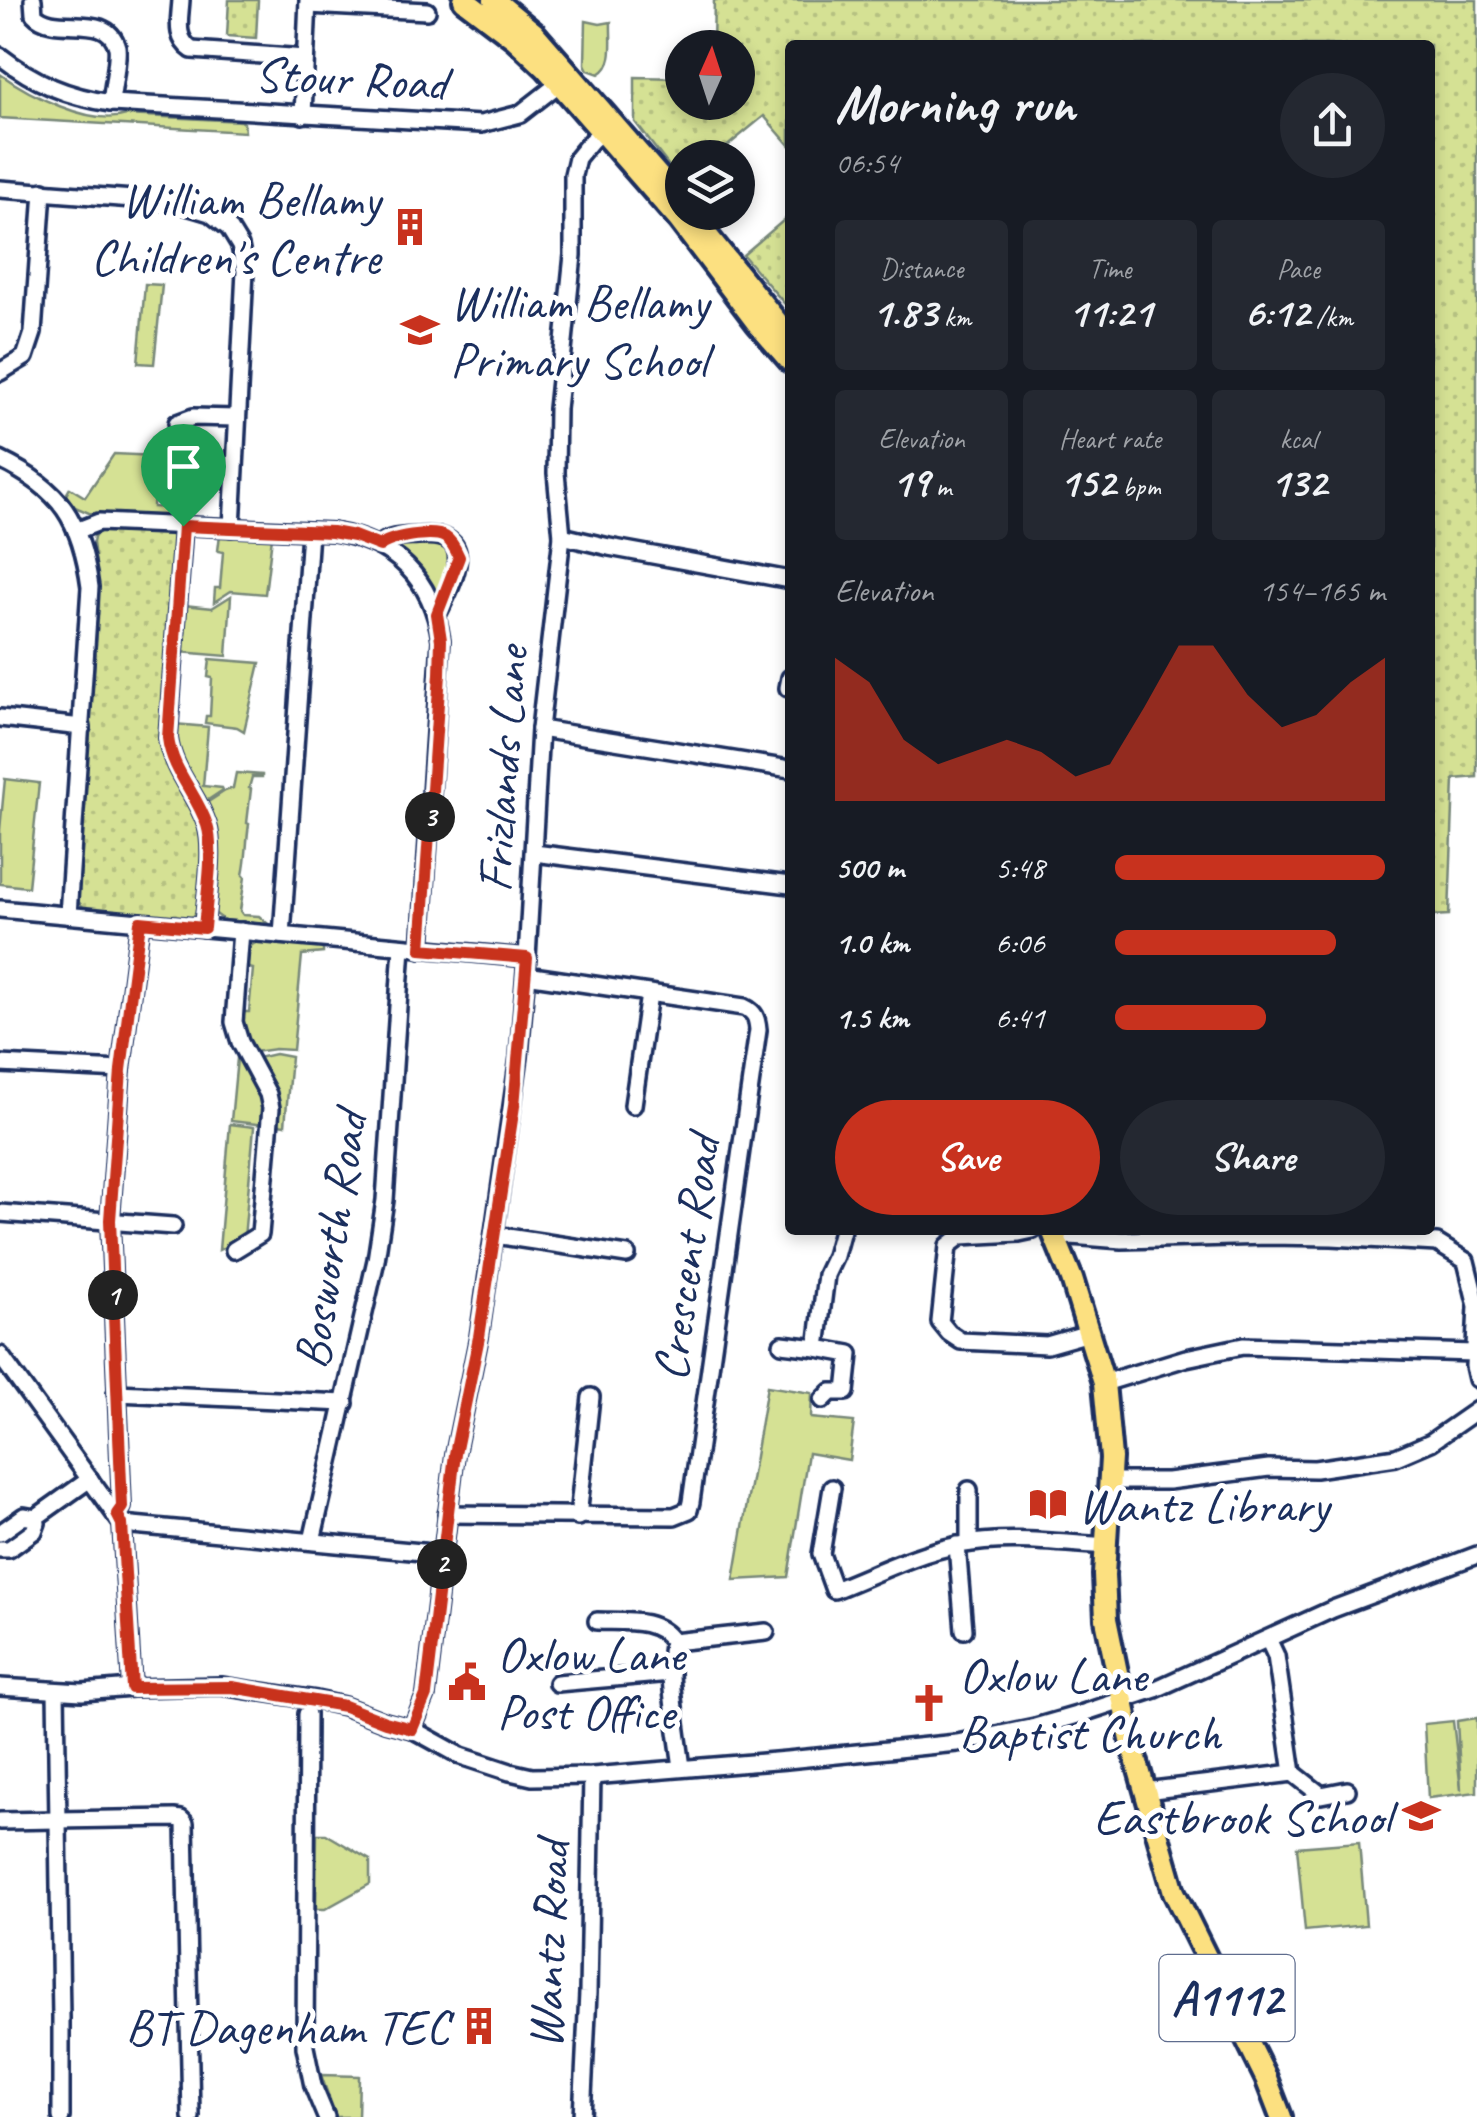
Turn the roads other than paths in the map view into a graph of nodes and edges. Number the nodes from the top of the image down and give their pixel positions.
1 (34, 0) edge
2 (181, 0) edge
3 (464, 0) edge
4 (494, 0) edge
5 (308, 2) edge
6 (427, 11) dead end
7 (0, 56) edge
8 (305, 58) junction
9 (565, 79) junction
10 (112, 103) junction
11 (303, 114) junction
12 (607, 127) junction
13 (665, 183) edge
14 (0, 189) edge
15 (43, 192) junction
16 (704, 230) edge
17 (785, 332) edge
18 (785, 355) edge
19 (0, 372) edge
20 (236, 418) junction
21 (177, 423) dead end
22 (0, 460) edge
23 (183, 526) junction
24 (232, 528) junction
25 (76, 531) junction
26 (310, 532) junction
27 (562, 536) junction
28 (380, 546) junction
29 (785, 579) edge
30 (437, 614) junction
31 (0, 718) edge
32 (82, 727) junction
33 (540, 729) junction
34 (785, 768) edge
35 (534, 853) junction
36 (785, 884) edge
37 (0, 909) edge
38 (68, 916) junction
39 (140, 922) junction
40 (204, 928) junction
41 (241, 932) junction
42 (282, 935) junction
43 (402, 947) junction
44 (421, 949) junction
45 (527, 967) junction
46 (649, 994) junction
47 (0, 1064) edge
48 (121, 1070) junction
49 (634, 1106) dead end
50 (0, 1213) edge
51 (110, 1220) junction
52 (173, 1226) dead end
53 (495, 1235) junction
54 (841, 1235) edge
55 (981, 1235) edge
56 (1054, 1235) edge
57 (1070, 1235) edge
58 (1143, 1235) edge
59 (1477, 1246) edge
60 (234, 1250) dead end
61 (627, 1255) dead end
62 (1466, 1261) junction
63 (1089, 1333) junction
64 (782, 1344) dead end
65 (818, 1348) junction
66 (1474, 1353) junction
67 (0, 1355) edge
68 (1477, 1378) edge
69 (1104, 1383) junction
70 (116, 1393) junction
71 (591, 1396) dead end
72 (823, 1400) dead end
73 (345, 1403) junction
74 (1477, 1410) edge
75 (90, 1479) junction
76 (1110, 1481) junction
77 (832, 1488) dead end
78 (970, 1490) dead end
79 (448, 1514) junction
80 (578, 1517) junction
81 (35, 1518) junction
82 (119, 1519) junction
83 (0, 1533) edge
84 (312, 1541) junction
85 (963, 1544) junction
86 (1107, 1546) junction
87 (0, 1549) edge
88 (443, 1554) junction
89 (1477, 1555) edge
90 (597, 1621) dead end
91 (964, 1630) dead end
92 (766, 1632) dead end
93 (1268, 1639) junction
94 (673, 1642) junction
95 (671, 1673) junction
96 (557, 1683) dead end
97 (0, 1687) edge
98 (132, 1688) junction
99 (56, 1691) junction
100 (1122, 1701) junction
101 (307, 1714) dead end
102 (412, 1729) junction
103 (682, 1768) junction
104 (1293, 1773) junction
105 (592, 1776) junction
106 (1144, 1790) junction
107 (1347, 1790) dead end
108 (58, 1820) junction
109 (0, 1821) edge
110 (60, 2117) edge
111 (191, 2117) edge
112 (326, 2117) edge
113 (582, 2117) edge
114 (1281, 2117) edge

1 - 10 street
2 - 8 street
3 - 9 main road
4 - 9 main road
5 - 6 street
5 - 8 street
7 - 10 street, Stour Road
8 - 11 street
9 - 11 street, Stour Road
9 - 12 main road
10 - 11 street, Stour Road
12 - 13 main road
12 - 18 main road
12 - 27 street, Frizlands Lane
14 - 15 street
15 - 19 street
15 - 20 street
16 - 17 main road
20 - 21 street
20 - 24 street
22 - 25 street
23 - 24 street
23 - 25 street
23 - 40 street
24 - 26 street
25 - 32 street
26 - 28 street
26 - 42 street
27 - 29 street
27 - 33 street, Frizlands Lane
28 - 30 street
28 - 30 street
30 - 44 street
31 - 32 street
32 - 38 street
33 - 34 street
33 - 35 street, Frizlands Lane
35 - 36 street
35 - 45 street, Frizlands Lane
37 - 38 street, Crescent Road
38 - 39 street, Crescent Road
39 - 40 street, Crescent Road
39 - 48 street
40 - 41 street, Crescent Road
41 - 42 street, Crescent Road
41 - 60 street
42 - 43 street, Crescent Road
43 - 44 street, Crescent Road
43 - 73 street, Bosworth Road
44 - 45 street, Crescent Road
45 - 46 street, Crescent Road
45 - 53 street, Frizlands Lane
46 - 49 street, Crescent Road
46 - 80 street, Crescent Road
47 - 48 street
48 - 51 street
50 - 51 street
51 - 52 street
51 - 70 street
53 - 61 street
53 - 79 street, Frizlands Lane
54 - 65 street
55 - 63 street
56 - 63 main road, A1112
57 - 58 street
58 - 62 street
59 - 62 street
62 - 66 street
63 - 69 main road, A1112
64 - 65 street
65 - 72 street
66 - 68 street
66 - 69 street
67 - 75 street
69 - 76 main road, A1112
70 - 73 street
70 - 82 street
71 - 80 street, Crescent Road
73 - 84 street, Bosworth Road
74 - 76 street
75 - 81 street
75 - 82 street
76 - 86 main road, A1112
77 - 85 street
78 - 85 street
79 - 80 street, Crescent Road
79 - 88 street, Frizlands Lane
81 - 83 street
81 - 87 street
82 - 84 street
82 - 98 street
84 - 88 street
85 - 86 street
85 - 91 street
86 - 100 main road, A1112
88 - 102 street, Frizlands Lane
89 - 93 street
90 - 94 street
92 - 94 street
93 - 100 street
93 - 104 street
94 - 95 street
95 - 96 street
95 - 103 street
97 - 99 street
98 - 99 street
98 - 102 street
99 - 108 street
100 - 103 street
100 - 106 main road, A1112
101 - 112 street
102 - 105 street
103 - 105 street
104 - 106 street
104 - 107 street
105 - 113 street, Wantz Road
106 - 114 main road, A1112
108 - 109 street
108 - 110 street
108 - 111 street

